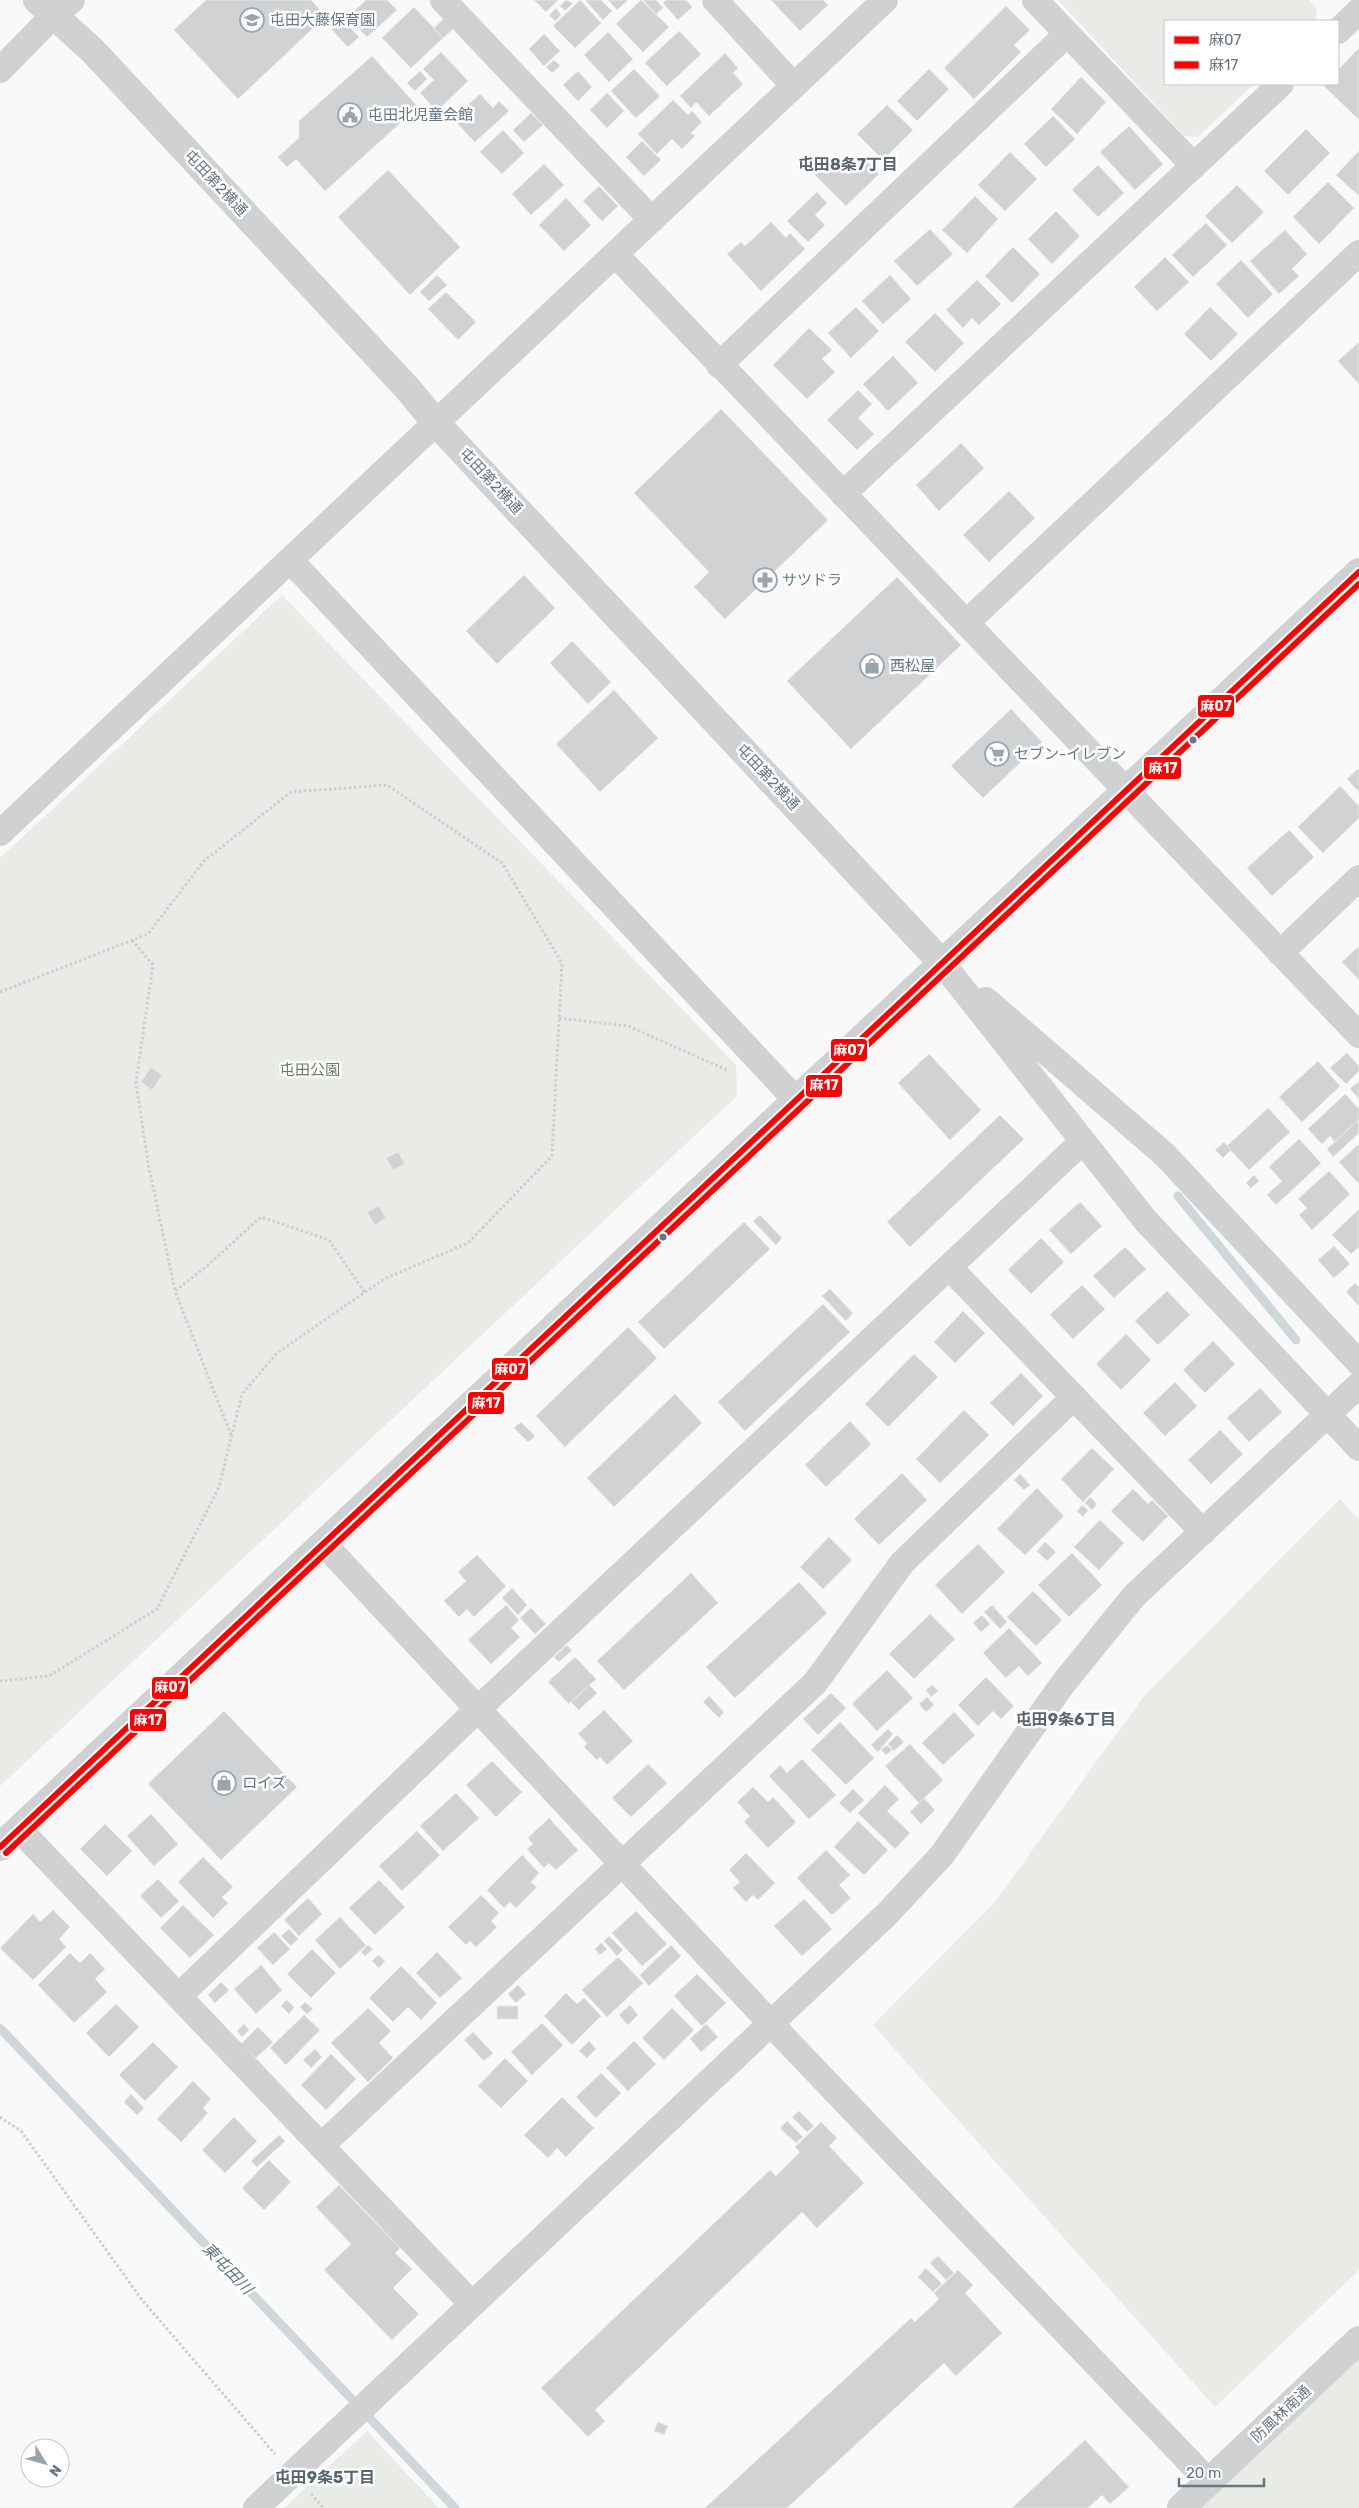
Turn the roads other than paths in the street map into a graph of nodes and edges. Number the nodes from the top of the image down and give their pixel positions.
1 (443, 0) edge
2 (714, 0) edge
3 (884, 0) edge
4 (1035, 0) edge
5 (1353, 0) edge
6 (54, 5) edge
7 (1359, 6) edge
8 (1359, 11) edge
9 (1339, 30) edge
10 (1067, 34) junction
11 (0, 70) edge
12 (1280, 85) edge
13 (794, 86) junction
14 (1194, 166) junction
15 (652, 220) junction
16 (1359, 253) edge
17 (614, 254) junction
18 (720, 365) junction
19 (436, 423) junction
20 (843, 494) junction
21 (290, 560) junction
22 (1359, 572) edge
23 (966, 623) junction
24 (1126, 791) junction
25 (0, 833) edge
26 (1359, 878) edge
27 (1280, 953) junction
28 (943, 964) junction
29 (1359, 1035) edge
30 (797, 1101) junction
31 (1082, 1142) junction
32 (950, 1268) junction
33 (1359, 1363) edge
34 (1359, 1385) edge
35 (1074, 1397) junction
36 (1327, 1414) junction
37 (1359, 1448) edge
38 (1203, 1532) junction
39 (324, 1544) junction
40 (478, 1709) junction
41 (10, 1838) edge
42 (621, 1863) junction
43 (179, 1996) junction
44 (770, 2024) junction
45 (321, 2146) junction
46 (472, 2304) junction
47 (1359, 2340) edge
48 (1209, 2482) junction
49 (256, 2508) edge
50 (1181, 2508) edge

1 - 15 street
2 - 13 street
3 - 13 street
4 - 10 street
5 - 7 street
6 - 11 street
6 - 19 street, 屯田第2横通
8 - 9 street
10 - 14 street
10 - 18 street
12 - 14 street
13 - 15 street
14 - 20 street
15 - 17 street
16 - 23 street
17 - 18 street
17 - 19 street
18 - 20 street
19 - 21 street
19 - 28 street, 屯田第2横通
20 - 23 street
21 - 25 street
21 - 30 street
22 - 24 street
23 - 24 street
24 - 27 street
24 - 28 street
26 - 27 street
27 - 29 street
28 - 30 street
28 - 31 street
28 - 33 street
30 - 39 street
31 - 32 street
31 - 36 street
32 - 35 street
32 - 40 street
34 - 36 street
35 - 38 street
35 - 42 street
36 - 37 street
36 - 38 street
38 - 44 street
39 - 40 street
39 - 41 street
40 - 42 street
40 - 43 street
41 - 43 street
42 - 44 street
42 - 45 street
43 - 45 street
44 - 46 street
44 - 48 street
45 - 46 street
46 - 49 street
47 - 48 street, 防風林南通
48 - 50 street, 防風林南通

